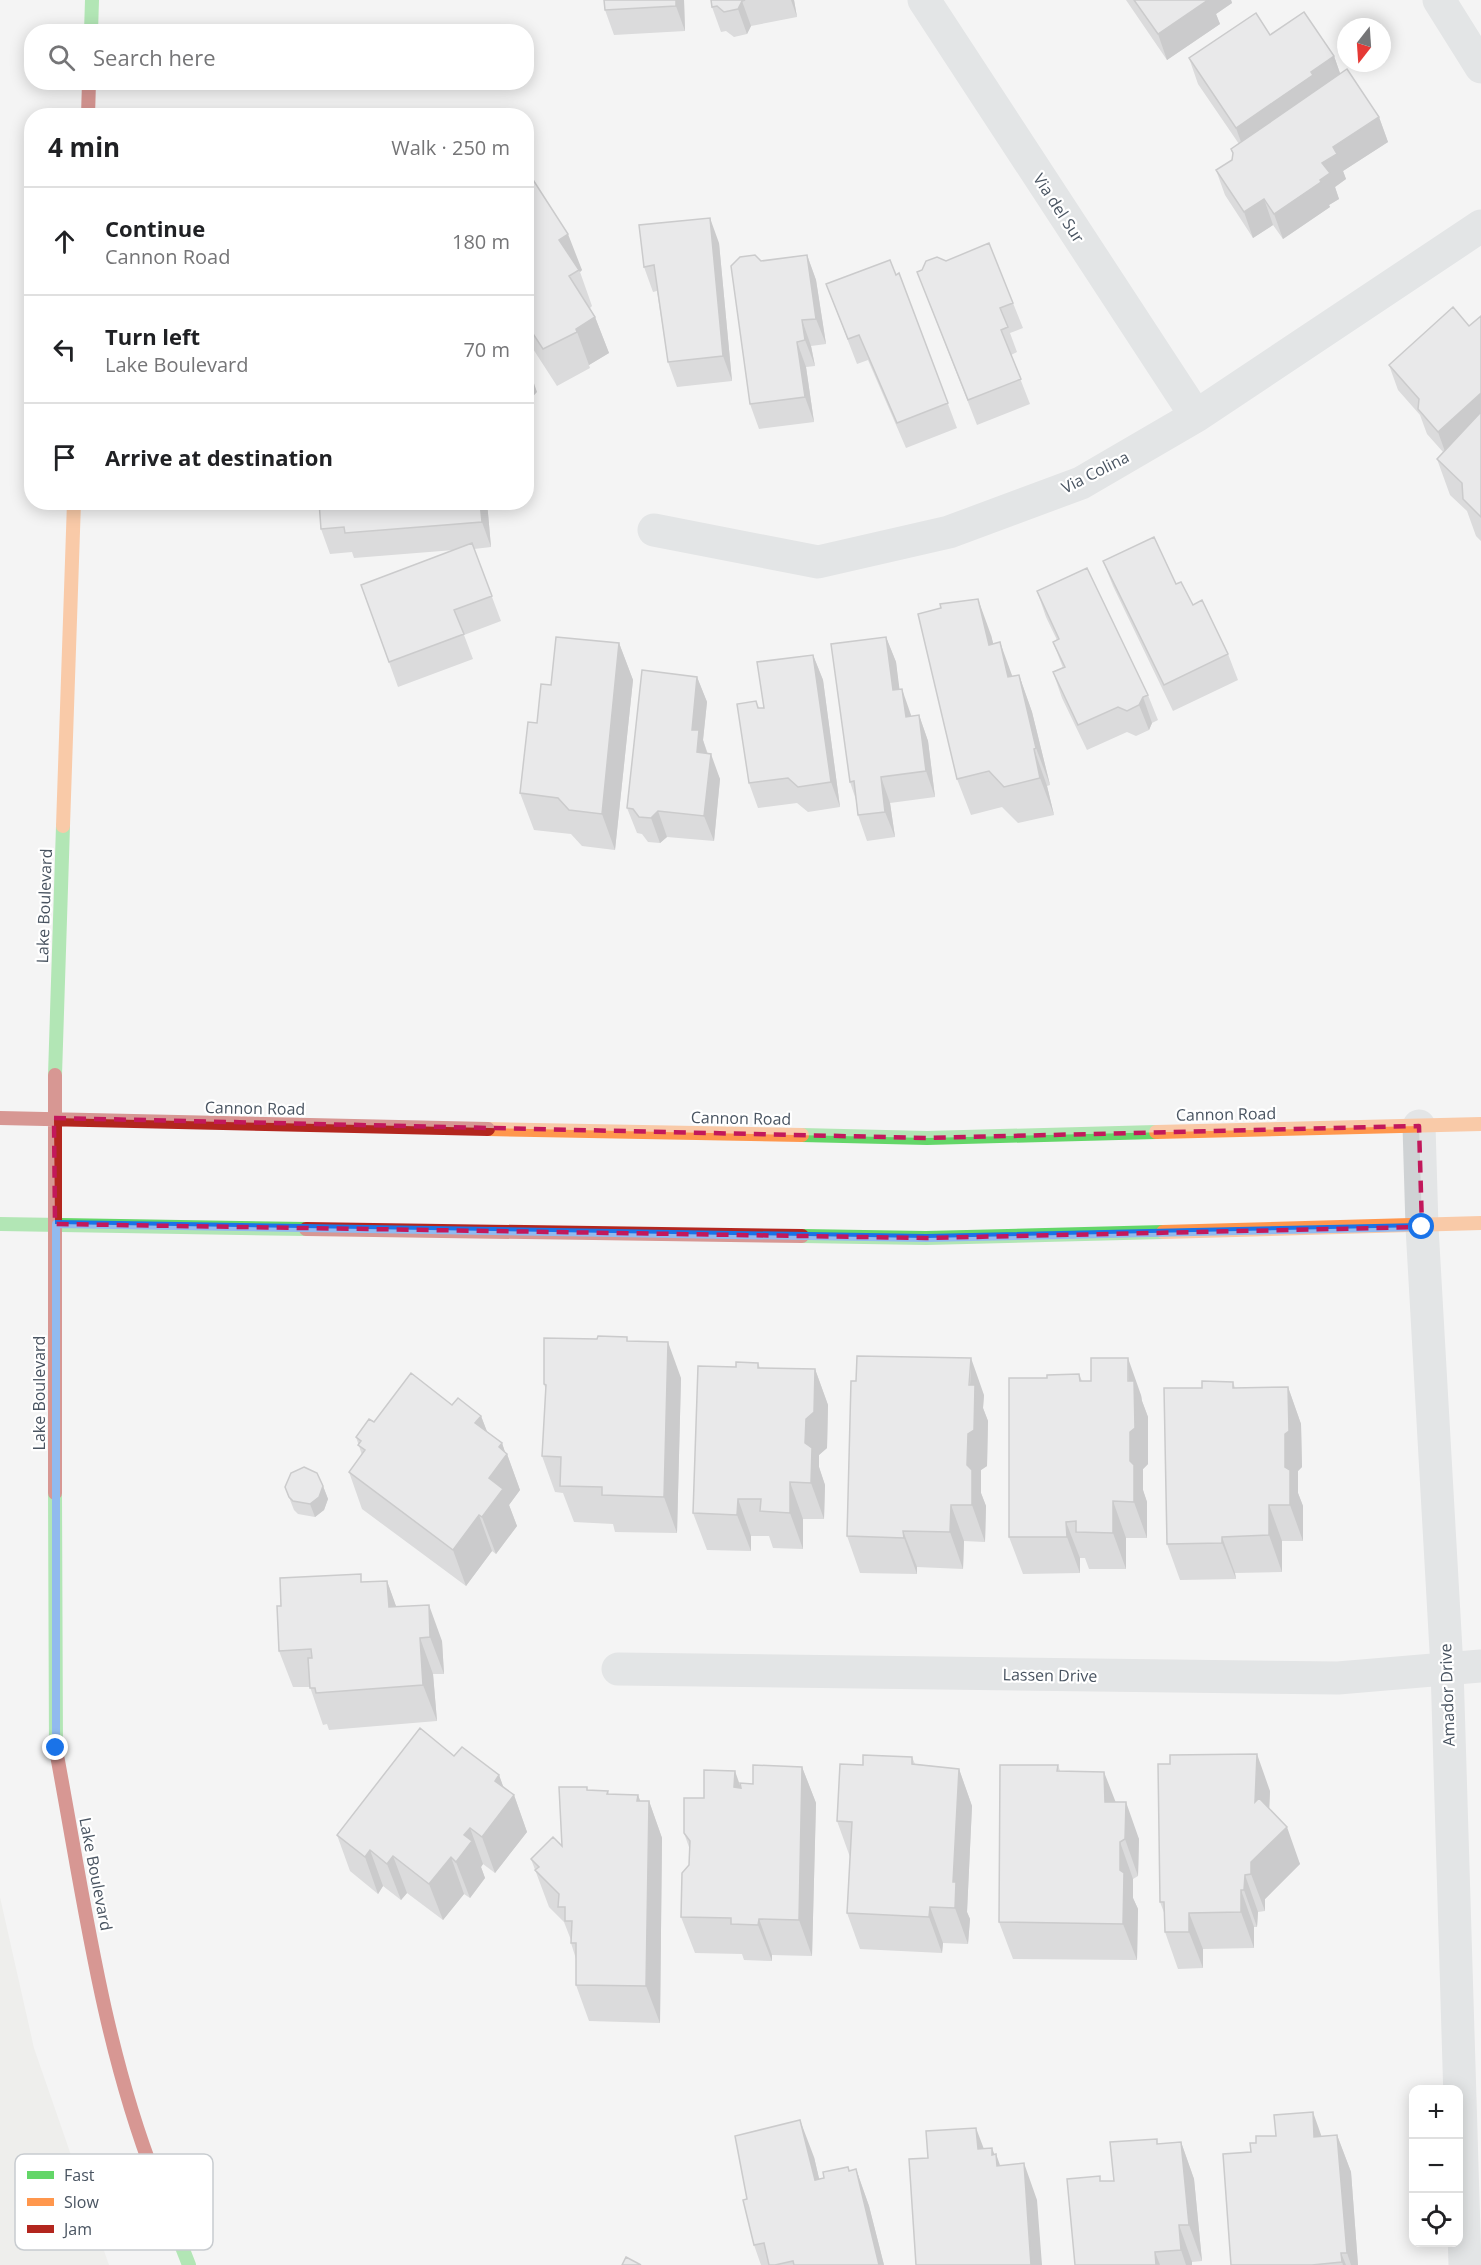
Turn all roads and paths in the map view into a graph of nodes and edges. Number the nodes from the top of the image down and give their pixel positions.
1 (92, 0) edge
2 (924, 0) edge
3 (1439, 0) edge
4 (91, 24) edge
5 (1481, 67) edge
6 (89, 90) edge
7 (88, 108) edge
8 (1481, 226) edge
9 (1196, 416) junction
10 (75, 510) edge
11 (654, 530) dead end
12 (0, 1118) edge
13 (54, 1118) junction
14 (1481, 1124) edge
15 (1419, 1126) junction
16 (1481, 1223) edge
17 (0, 1224) edge
18 (56, 1224) junction
19 (1422, 1227) junction
20 (1481, 1666) edge
21 (1447, 1668) junction
22 (618, 1669) dead end
23 (146, 2154) edge
24 (183, 2250) edge
25 (189, 2265) edge
26 (1466, 2265) edge

1 - 4 main road
2 - 9 street, Via del Sur
3 - 5 street
6 - 7 main road
8 - 9 street, Via Colina
9 - 11 street, Via Colina
10 - 13 main road, Lake Boulevard
12 - 13 main road, Cannon Road
13 - 15 main road, Cannon Road
13 - 18 main road, Lake Boulevard
14 - 15 main road, Cannon Road
15 - 19 street, Amador Drive
16 - 19 main road
17 - 18 main road
18 - 19 main road
18 - 23 main road, Lake Boulevard
19 - 21 street, Amador Drive
20 - 21 street, Lassen Drive
21 - 22 street, Lassen Drive
21 - 26 street, Amador Drive
24 - 25 main road, Lake Boulevard

